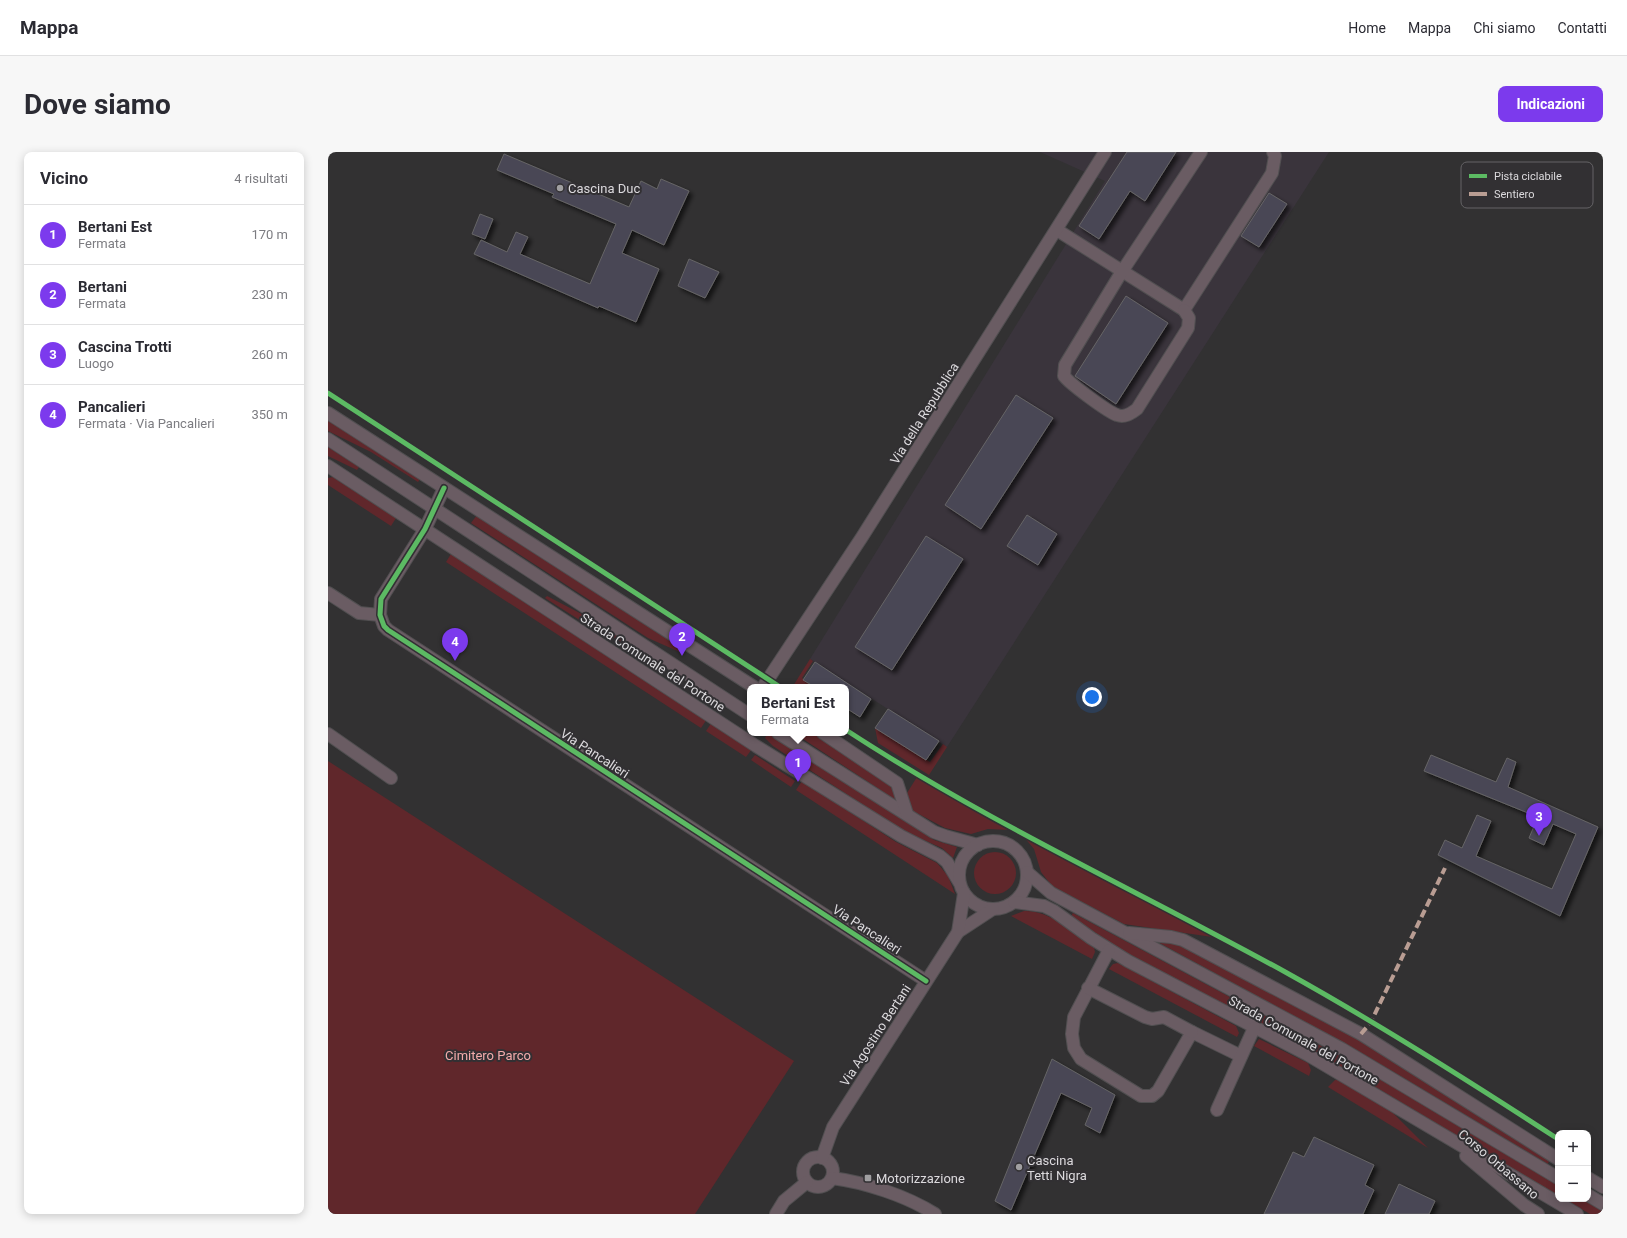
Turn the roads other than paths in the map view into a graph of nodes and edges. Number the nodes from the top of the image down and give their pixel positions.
1 (1105, 152) edge
2 (1201, 152) edge
3 (1273, 152) edge
4 (1057, 230) junction
5 (1121, 273) junction
6 (1184, 310) junction
7 (328, 413) edge
8 (328, 440) edge
9 (330, 469) edge
10 (444, 488) junction
11 (434, 509) junction
12 (425, 529) junction
13 (328, 593) edge
14 (380, 615) junction
15 (749, 684) edge
16 (765, 684) edge
17 (747, 711) edge
18 (747, 715) edge
19 (735, 732) junction
20 (328, 734) edge
21 (783, 736) edge
22 (827, 736) edge
23 (391, 778) dead end
24 (907, 814) junction
25 (978, 845) junction
26 (1027, 872) junction
27 (959, 882) junction
28 (964, 893) junction
29 (1014, 902) junction
30 (993, 909) junction
31 (958, 932) junction
32 (1126, 933) junction
33 (1109, 950) junction
34 (926, 981) junction
35 (1088, 988) junction
36 (1254, 1028) junction
37 (1192, 1032) junction
38 (1241, 1056) junction
39 (1217, 1110) dead end
40 (1442, 1136) junction
41 (1555, 1157) edge
42 (822, 1158) junction
43 (1555, 1176) edge
44 (832, 1178) junction
45 (1591, 1180) edge
46 (807, 1182) junction
47 (1603, 1187) edge
48 (1591, 1197) edge
49 (1603, 1204) edge
50 (776, 1214) edge
51 (935, 1214) edge
52 (1538, 1214) edge
53 (1576, 1214) edge

1 - 4 street, Via della Repubblica
2 - 5 street
3 - 6 street
4 - 5 street
4 - 16 street, Via della Repubblica
5 - 6 street
5 - 6 street
7 - 10 street
8 - 11 street, Strada Comunale del Portone
9 - 12 street, Strada Comunale del Portone
10 - 11 street
10 - 15 street
11 - 12 street
11 - 17 street, Strada Comunale del Portone
12 - 14 street
12 - 19 street, Strada Comunale del Portone
13 - 14 street
14 - 34 street, Via Pancalieri
18 - 19 street
19 - 27 street, Strada Comunale del Portone
20 - 23 street
21 - 24 street
22 - 24 street
24 - 25 street
25 - 26 street
25 - 27 street
26 - 29 street
26 - 32 street, Strada Comunale del Portone
27 - 28 street
28 - 30 street
28 - 31 street, Via Agostino Bertani
29 - 30 street
29 - 33 street, Strada Comunale del Portone
30 - 31 street, Via Agostino Bertani
31 - 34 street, Via Agostino Bertani
32 - 41 street, Strada Comunale del Portone
32 - 43 street, Strada Comunale del Portone
33 - 35 street
33 - 36 street, Strada Comunale del Portone
34 - 42 street, Via Agostino Bertani
35 - 37 street
35 - 37 street
36 - 38 street
36 - 40 street, Strada Comunale del Portone
37 - 38 street
38 - 39 street
40 - 52 street, Corso Orbassano
40 - 53 street, Strada Comunale del Portone
42 - 44 street
42 - 46 street
44 - 46 street
44 - 51 street
45 - 47 street
46 - 50 street
48 - 49 street

